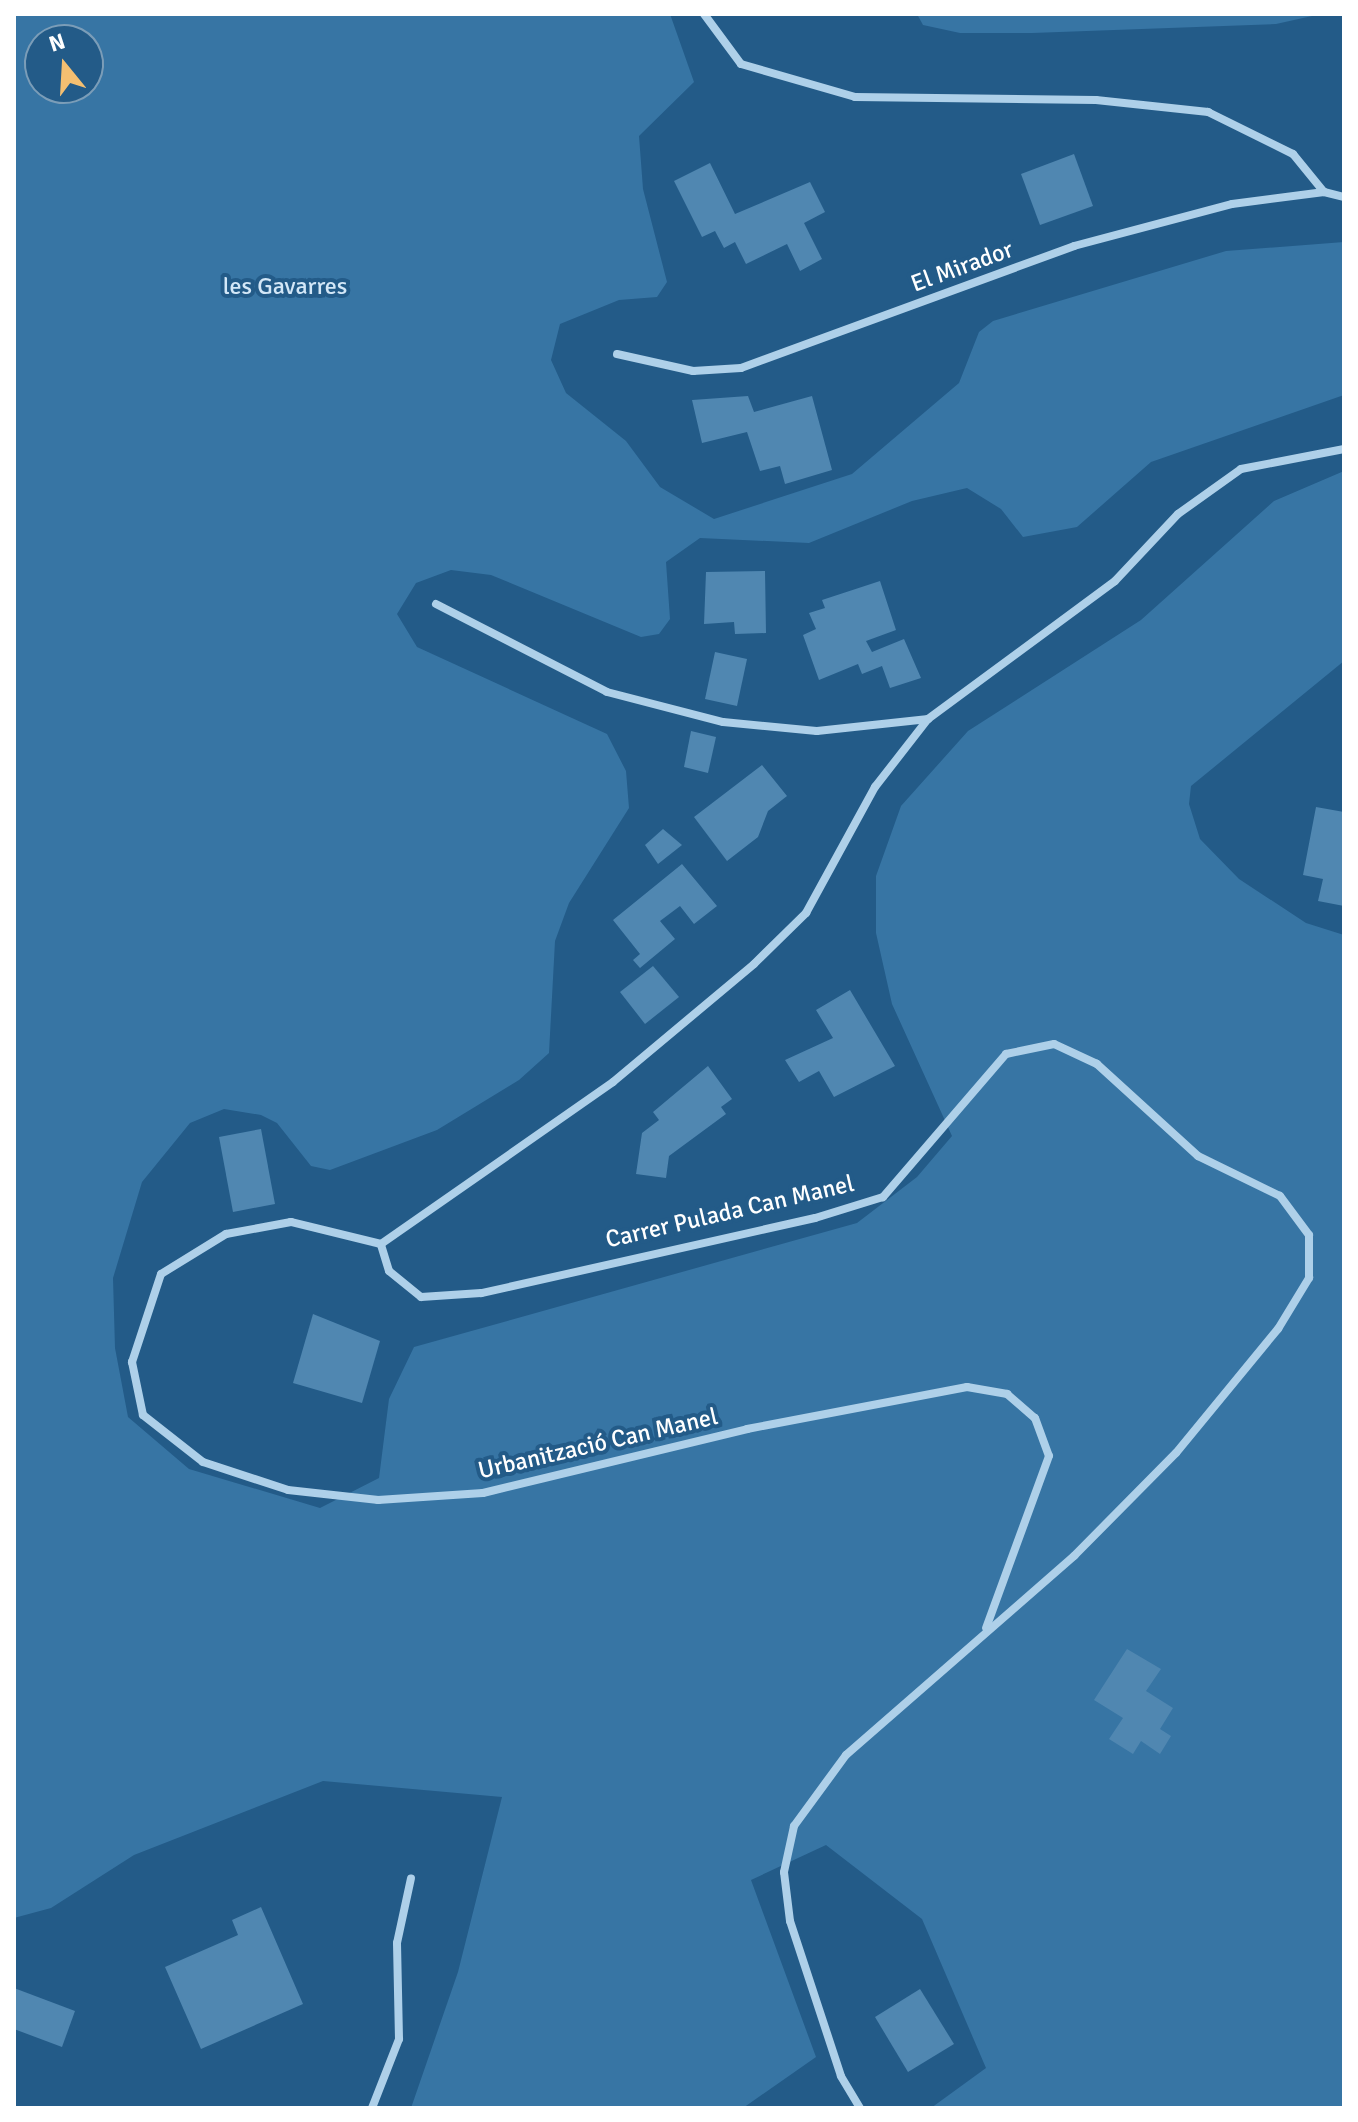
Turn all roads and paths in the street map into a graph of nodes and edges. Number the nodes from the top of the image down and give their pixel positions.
1 (704, 14) edge
2 (1324, 192) junction
3 (1344, 197) edge
4 (617, 354) dead end
5 (1344, 449) edge
6 (436, 604) dead end
7 (928, 719) junction
8 (381, 1244) junction
9 (986, 1629) junction
10 (411, 1878) dead end
11 (372, 2108) edge
12 (860, 2108) edge

1 - 2 street
2 - 3 street, El Mirador
2 - 4 street, El Mirador
5 - 7 street
6 - 7 street
7 - 8 street
8 - 9 street, Urbanització Can Manel
8 - 9 street, Carrer Pulada Can Manel
9 - 12 street, Carrer Pulada Can Manel
10 - 11 street

